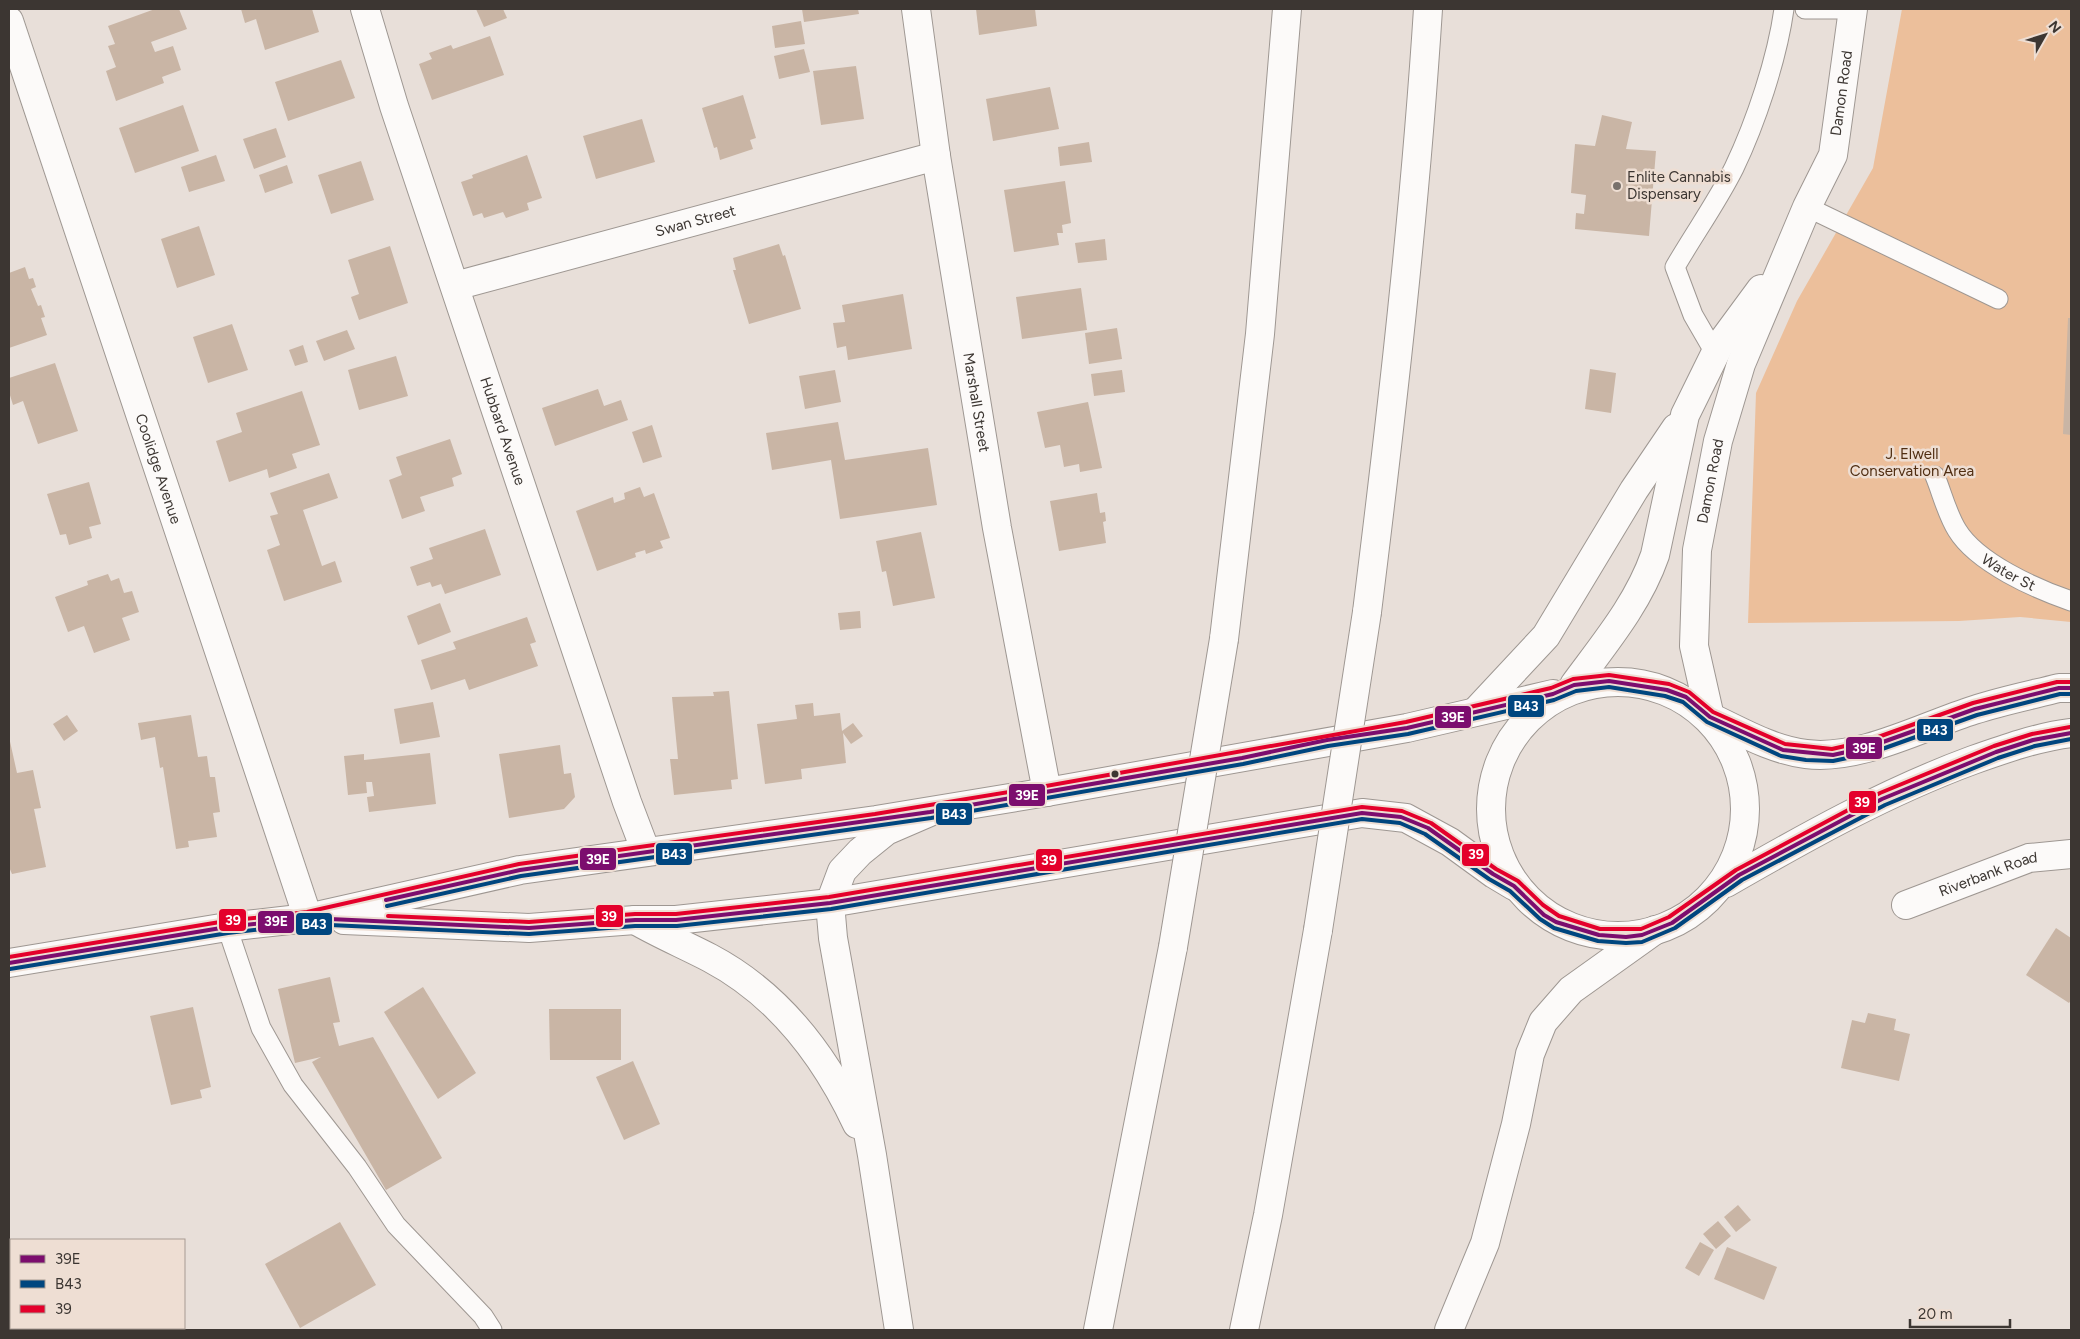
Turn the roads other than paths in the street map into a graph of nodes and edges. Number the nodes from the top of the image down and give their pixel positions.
1 (365, 9) edge
2 (916, 9) edge
3 (1287, 9) edge
4 (1428, 9) edge
5 (1784, 9) edge
6 (1805, 9) edge
7 (1848, 9) edge
8 (1853, 9) edge
9 (9, 21) edge
10 (936, 156) junction
11 (1807, 207) junction
12 (1786, 256) junction
13 (455, 286) junction
14 (1998, 299) dead end
15 (1715, 353) junction
16 (1685, 415) junction
17 (1935, 476) dead end
18 (2071, 601) edge
19 (2071, 688) edge
20 (1563, 690) junction
21 (1477, 710) junction
22 (1710, 717) junction
23 (2071, 733) edge
24 (1047, 792) junction
25 (930, 812) junction
26 (646, 852) junction
27 (2071, 854) edge
28 (1726, 883) junction
29 (1514, 886) junction
30 (830, 903) junction
31 (1906, 904) dead end
32 (308, 918) junction
33 (635, 920) junction
34 (227, 927) junction
35 (1655, 930) junction
36 (9, 963) edge
37 (872, 1155) junction
38 (492, 1330) edge
39 (899, 1330) edge
40 (1098, 1330) edge
41 (1244, 1330) edge
42 (1449, 1330) edge

1 - 13 main road, Hubbard Avenue
2 - 10 main road, Marshall Street
3 - 40 main road, bridge
4 - 41 main road, bridge
5 - 15 lane
6 - 7 lane
8 - 11 main road, Damon Road
9 - 32 main road, Coolidge Avenue
10 - 13 main road, Swan Street
10 - 24 main road, Marshall Street
11 - 12 main road, Damon Road
11 - 14 lane
12 - 15 main road, Damon Road
12 - 22 main road, Damon Road
13 - 26 main road, Hubbard Avenue
15 - 16 main road, Damon Road
16 - 20 main road, Damon Road
16 - 21 main road, Damon Road
17 - 18 lane, Water St
19 - 22 main road
20 - 21 main road
20 - 22 main road
20 - 29 main road, Damon Road
21 - 24 main road
22 - 28 main road
23 - 28 main road
24 - 25 main road
25 - 26 main road
25 - 30 main road
26 - 32 main road
27 - 31 main road, Riverbank Road
28 - 35 main road
29 - 30 main road
29 - 35 main road
30 - 33 main road
30 - 37 main road
32 - 33 main road
32 - 34 main road
33 - 37 main road
34 - 36 main road
34 - 38 lane
35 - 42 main road
37 - 39 main road

